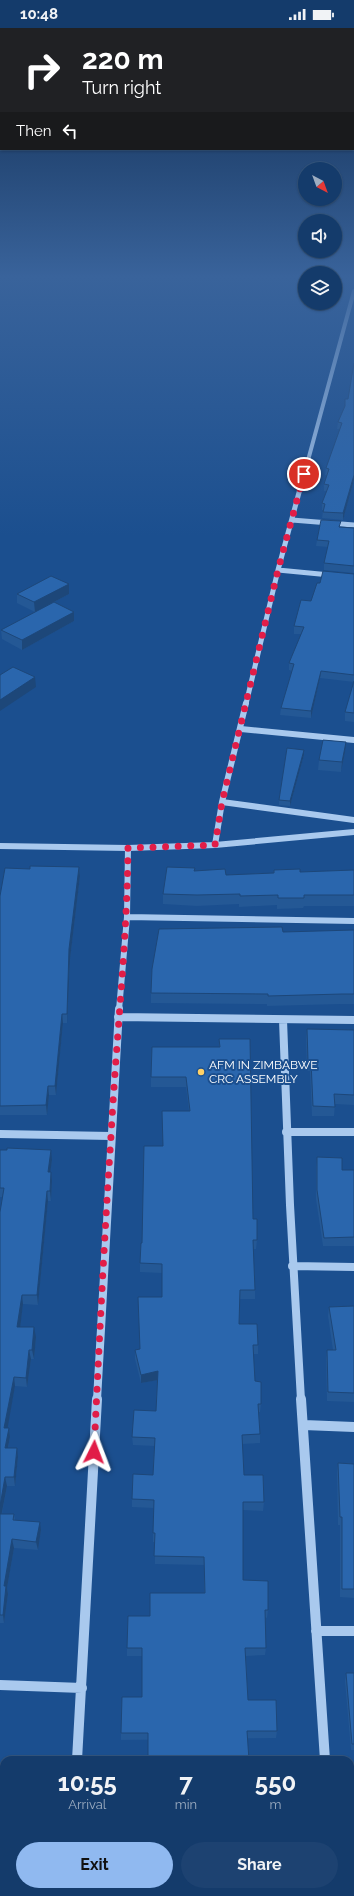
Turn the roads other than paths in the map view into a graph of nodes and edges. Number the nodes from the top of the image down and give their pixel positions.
1 (335, 362) edge
2 (292, 520) junction
3 (354, 525) edge
4 (278, 570) junction
5 (339, 575) edge
6 (241, 729) junction
7 (354, 740) edge
8 (222, 802) junction
9 (354, 820) edge
10 (354, 832) edge
11 (215, 845) junction
12 (0, 846) edge
13 (128, 848) junction
14 (127, 917) junction
15 (354, 921) edge
16 (118, 1017) junction
17 (283, 1020) junction
18 (354, 1020) edge
19 (286, 1132) junction
20 (354, 1132) edge
21 (0, 1134) edge
22 (111, 1136) junction
23 (292, 1266) junction
24 (354, 1267) edge
25 (304, 1425) junction
26 (354, 1427) edge
27 (316, 1631) junction
28 (354, 1632) edge
29 (0, 1685) edge
30 (82, 1688) junction
31 (77, 1756) edge
32 (325, 1756) edge

1 - 2 street
2 - 3 street
2 - 4 street
4 - 5 street
4 - 6 street
6 - 7 street
6 - 8 street
8 - 9 street
8 - 11 street
10 - 11 street
11 - 13 street
12 - 13 street
13 - 14 street
14 - 15 street
14 - 16 street
16 - 17 street
16 - 22 street
17 - 18 street
17 - 19 street
19 - 20 street
19 - 23 street
21 - 22 street
22 - 30 street
23 - 24 street
23 - 25 street
25 - 26 street
25 - 27 street
27 - 28 street
27 - 32 street
29 - 30 street
30 - 31 street

